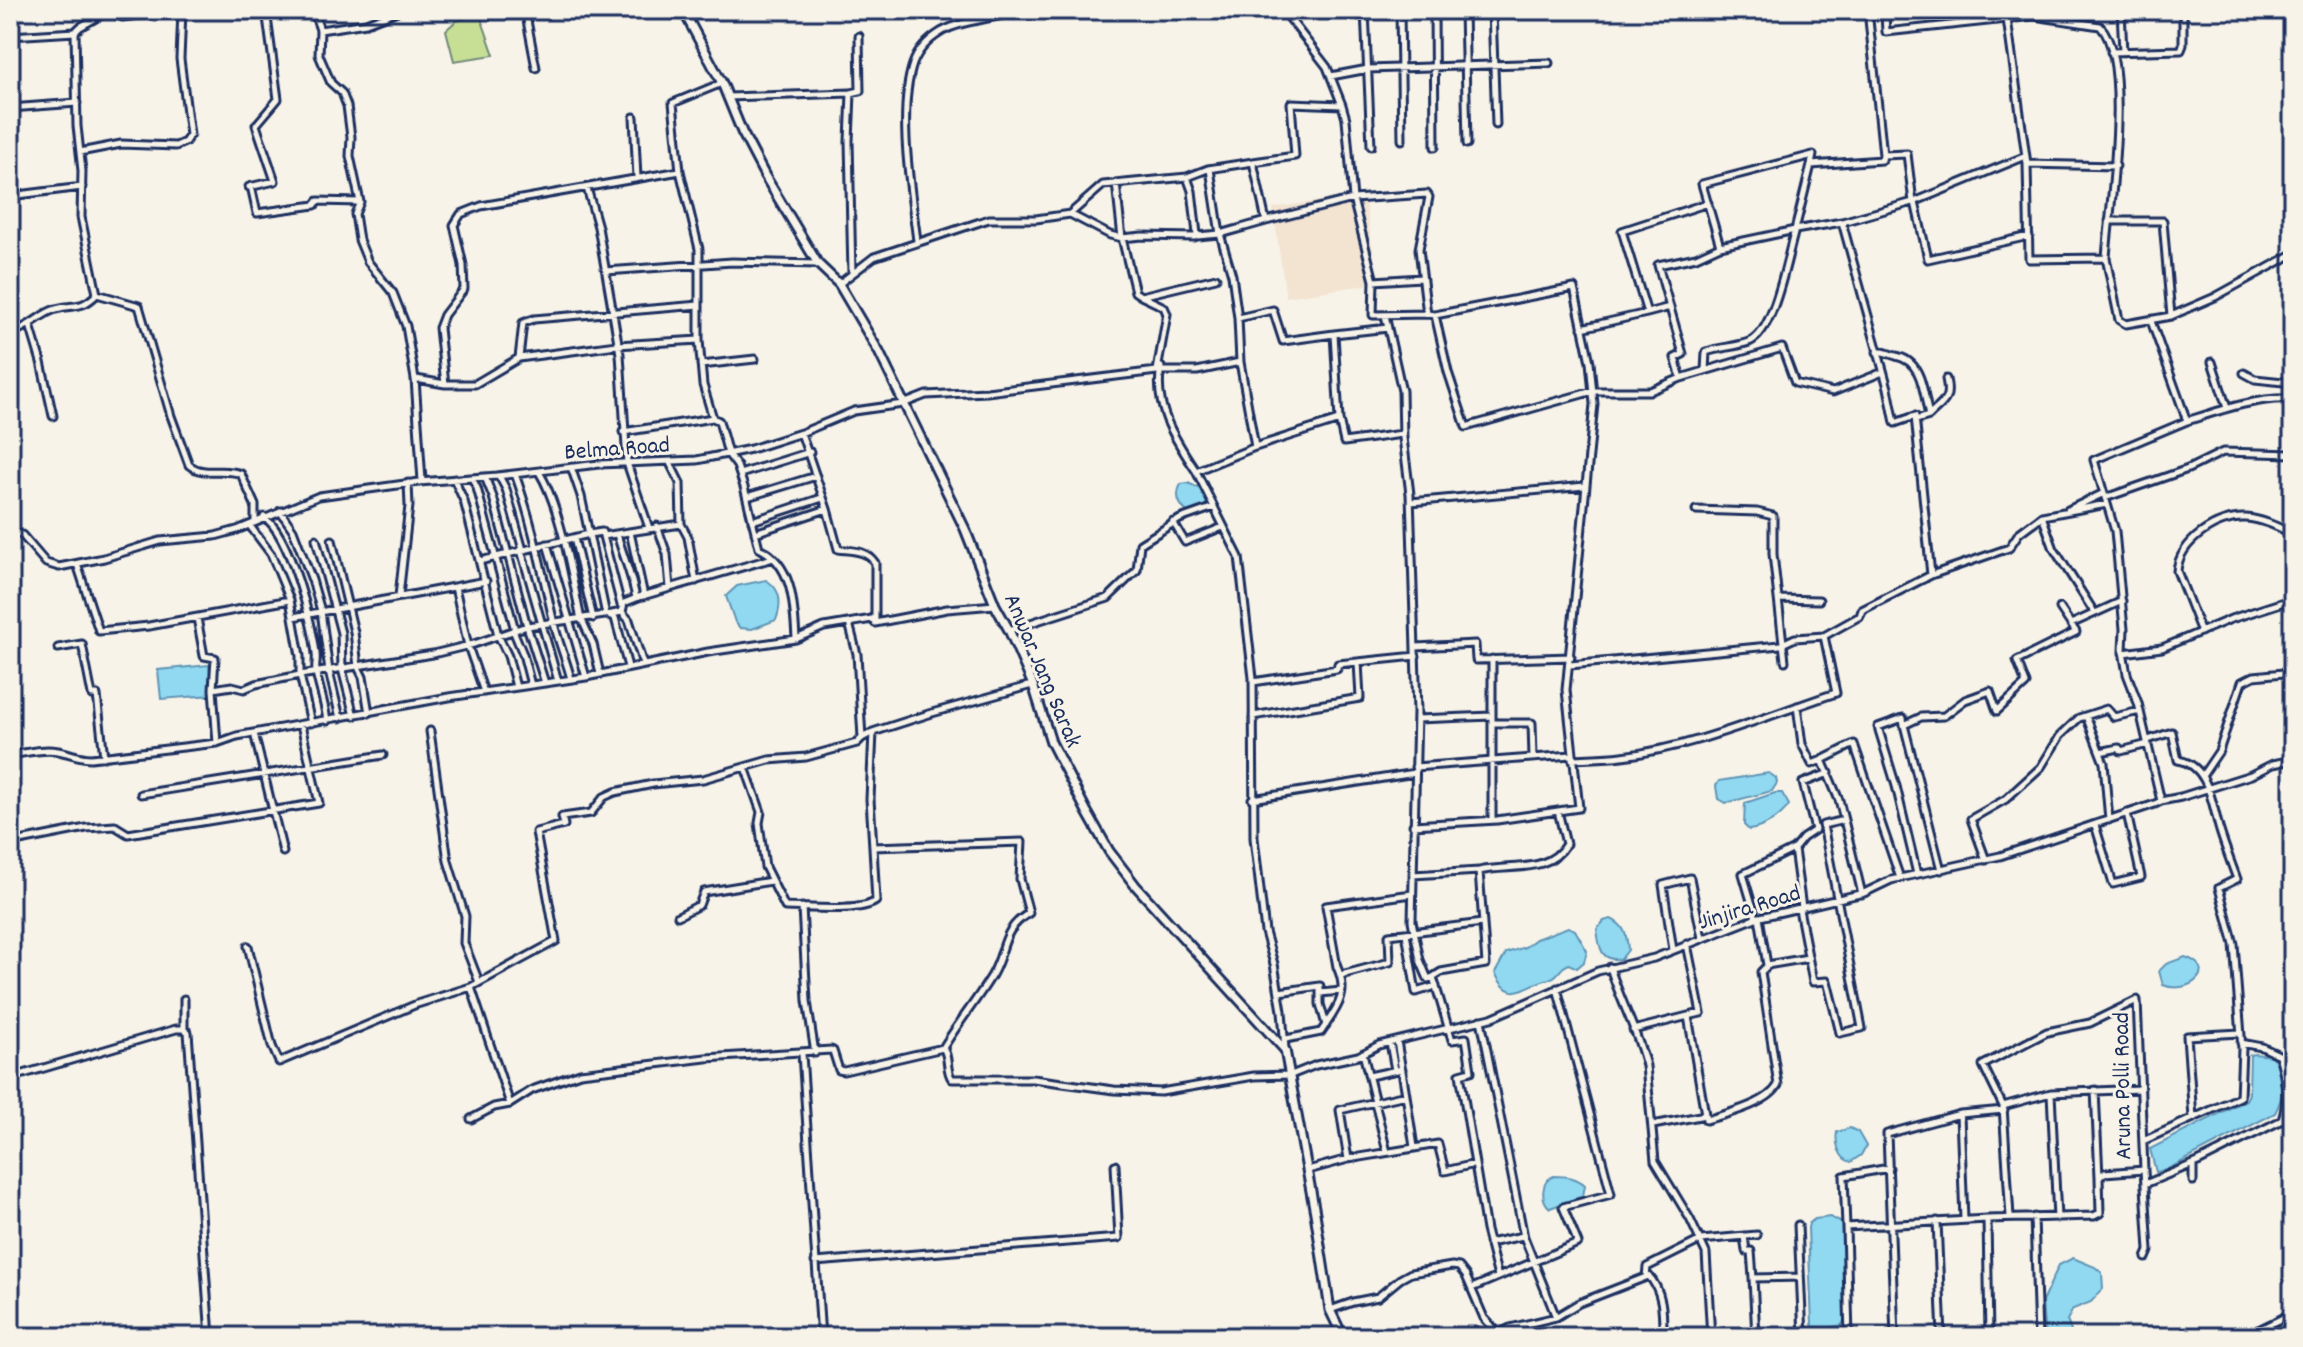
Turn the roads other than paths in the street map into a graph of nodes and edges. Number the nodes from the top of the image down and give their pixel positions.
1 (110, 10) edge
2 (191, 10) edge
3 (266, 10) edge
4 (313, 10) edge
5 (400, 10) edge
6 (525, 10) edge
7 (683, 10) edge
8 (1023, 10) edge
9 (1283, 10) edge
10 (1365, 10) edge
11 (1400, 10) edge
12 (1434, 10) edge
13 (1464, 10) edge
14 (1492, 10) edge
15 (1868, 10) edge
16 (1880, 10) edge
17 (2121, 10) edge
18 (2183, 10) edge
19 (182, 11) edge
20 (2007, 19) junction
21 (320, 30) junction
22 (75, 32) junction
23 (10, 36) edge
24 (859, 36) dead end
25 (2111, 52) junction
26 (2123, 52) junction
27 (1549, 63) dead end
28 (1495, 65) junction
29 (1465, 66) junction
30 (1434, 67) junction
31 (536, 68) dead end
32 (1401, 68) junction
33 (1368, 69) junction
34 (1331, 76) junction
35 (722, 83) junction
36 (851, 93) junction
37 (728, 97) junction
38 (77, 103) junction
39 (1342, 105) junction
40 (10, 108) edge
41 (634, 117) dead end
42 (1496, 125) dead end
43 (1402, 140) dead end
44 (1467, 144) dead end
45 (1371, 146) dead end
46 (1435, 147) dead end
47 (80, 152) junction
48 (1883, 155) junction
49 (2026, 156) junction
50 (1253, 162) junction
51 (2027, 164) junction
52 (1811, 165) junction
53 (2116, 166) junction
54 (1210, 169) junction
55 (680, 171) junction
56 (1187, 177) junction
57 (637, 178) junction
58 (1116, 183) junction
59 (82, 187) junction
60 (587, 188) junction
61 (10, 196) edge
62 (1353, 199) junction
63 (360, 202) junction
64 (1914, 202) junction
65 (1708, 203) junction
66 (1070, 214) junction
67 (1266, 221) junction
68 (2109, 221) junction
69 (1842, 222) junction
70 (1795, 230) junction
71 (1220, 234) junction
72 (2029, 236) junction
73 (1195, 237) junction
74 (1122, 238) junction
75 (917, 241) junction
76 (1720, 246) junction
77 (2293, 254) edge
78 (2106, 258) junction
79 (697, 264) junction
80 (818, 264) junction
81 (606, 271) junction
82 (852, 275) junction
83 (1216, 278) dead end
84 (1421, 278) junction
85 (1374, 281) junction
86 (839, 284) junction
87 (97, 294) junction
88 (1141, 296) junction
89 (699, 305) junction
90 (1670, 307) junction
91 (1647, 313) junction
92 (612, 314) junction
93 (1427, 314) junction
94 (1385, 315) junction
95 (1435, 315) junction
96 (2171, 316) junction
97 (1238, 318) junction
98 (2151, 321) junction
99 (30, 325) junction
100 (1388, 328) junction
101 (1582, 328) junction
102 (10, 333) edge
103 (1334, 334) junction
104 (699, 340) junction
105 (617, 345) junction
106 (1877, 352) junction
107 (519, 358) junction
108 (755, 359) dead end
109 (1240, 362) junction
110 (2212, 362) dead end
111 (701, 365) junction
112 (1157, 371) junction
113 (1705, 371) junction
114 (1883, 372) junction
115 (2244, 373) dead end
116 (1681, 378) junction
117 (415, 379) junction
118 (1946, 379) dead end
119 (2293, 383) edge
120 (445, 384) junction
121 (1593, 391) junction
122 (2293, 399) edge
123 (903, 404) junction
124 (2227, 408) junction
125 (53, 416) dead end
126 (1929, 416) junction
127 (713, 418) junction
128 (1339, 420) junction
129 (1916, 420) junction
130 (2187, 421) junction
131 (623, 432) junction
132 (801, 433) junction
133 (1402, 434) junction
134 (1255, 447) junction
135 (810, 452) junction
136 (728, 454) junction
137 (2293, 454) edge
138 (669, 462) junction
139 (627, 463) junction
140 (571, 467) junction
141 (539, 471) junction
142 (1196, 471) junction
143 (515, 474) junction
144 (740, 474) junction
145 (499, 476) junction
146 (816, 476) junction
147 (485, 477) junction
148 (472, 478) junction
149 (454, 479) junction
150 (422, 482) junction
151 (408, 483) junction
152 (1585, 486) junction
153 (747, 497) junction
154 (822, 498) junction
155 (2105, 498) junction
156 (1411, 502) junction
157 (1214, 507) junction
158 (827, 509) junction
159 (1696, 510) dead end
160 (280, 511) junction
161 (2063, 513) junction
162 (2042, 516) junction
163 (264, 517) junction
164 (752, 521) junction
165 (1173, 522) junction
166 (681, 524) junction
167 (252, 525) junction
168 (657, 526) junction
169 (1223, 527) junction
170 (649, 528) junction
171 (10, 530) edge
172 (630, 532) junction
173 (755, 533) junction
174 (589, 534) junction
175 (617, 534) junction
176 (2293, 534) edge
177 (603, 536) junction
178 (574, 538) junction
179 (316, 539) dead end
180 (332, 540) dead end
181 (562, 540) junction
182 (547, 544) junction
183 (535, 547) junction
184 (522, 550) junction
185 (510, 553) junction
186 (495, 557) junction
187 (773, 558) junction
188 (480, 561) junction
189 (77, 564) junction
190 (1931, 575) junction
191 (486, 581) junction
192 (696, 581) junction
193 (455, 587) junction
194 (670, 588) junction
195 (399, 596) junction
196 (644, 596) junction
197 (636, 598) junction
198 (1778, 599) junction
199 (2293, 599) edge
200 (290, 600) junction
201 (1819, 600) dead end
202 (2122, 601) junction
203 (348, 605) junction
204 (995, 605) junction
205 (334, 608) junction
206 (2060, 608) dead end
207 (622, 609) junction
208 (321, 611) junction
209 (2094, 612) junction
210 (309, 614) junction
211 (608, 615) junction
212 (293, 617) junction
213 (197, 618) junction
214 (593, 618) junction
215 (582, 620) junction
216 (568, 622) junction
217 (554, 623) junction
218 (849, 623) junction
219 (875, 623) junction
220 (2071, 624) junction
221 (540, 625) junction
222 (527, 626) junction
223 (514, 630) junction
224 (1009, 630) junction
225 (2201, 632) junction
226 (498, 635) junction
227 (1824, 636) junction
228 (796, 639) junction
229 (1782, 644) junction
230 (468, 646) junction
231 (1416, 647) junction
232 (58, 648) dead end
233 (2123, 653) junction
234 (1416, 656) junction
235 (1571, 657) junction
236 (1492, 659) junction
237 (1785, 661) dead end
238 (1358, 662) junction
239 (643, 664) junction
240 (1570, 665) junction
241 (358, 667) junction
242 (628, 667) junction
243 (342, 669) junction
244 (329, 671) junction
245 (2293, 672) edge
246 (316, 673) junction
247 (600, 674) junction
248 (300, 675) junction
249 (586, 677) junction
250 (571, 679) junction
251 (558, 681) junction
252 (1253, 682) junction
253 (545, 683) junction
254 (531, 685) junction
255 (1033, 685) junction
256 (516, 687) junction
257 (213, 689) junction
258 (484, 692) junction
259 (1797, 706) junction
260 (2140, 711) junction
261 (369, 713) junction
262 (354, 716) junction
263 (1253, 716) junction
264 (2086, 716) junction
265 (340, 718) junction
266 (1417, 719) junction
267 (1492, 719) junction
268 (327, 721) junction
269 (311, 723) junction
270 (301, 725) junction
271 (1904, 725) junction
272 (430, 731) dead end
273 (873, 732) junction
274 (254, 733) junction
275 (862, 738) junction
276 (2148, 742) junction
277 (217, 743) junction
278 (2100, 752) junction
279 (10, 755) edge
280 (383, 755) dead end
281 (104, 757) junction
282 (1572, 757) junction
283 (1533, 758) junction
284 (1822, 760) junction
285 (2293, 760) edge
286 (1492, 761) junction
287 (311, 766) junction
288 (745, 767) junction
289 (1415, 770) junction
290 (264, 773) junction
291 (1829, 773) junction
292 (2202, 776) junction
293 (2208, 787) junction
294 (141, 794) dead end
295 (1252, 799) junction
296 (2161, 801) junction
297 (272, 811) junction
298 (1558, 811) junction
299 (2127, 813) junction
300 (1492, 820) junction
301 (1844, 820) junction
302 (2109, 820) junction
303 (1413, 825) junction
304 (2095, 825) junction
305 (10, 843) edge
306 (873, 847) junction
307 (1794, 849) junction
308 (283, 852) dead end
309 (1986, 860) junction
310 (1941, 870) junction
311 (1479, 871) junction
312 (1917, 874) junction
313 (1413, 875) junction
314 (1900, 878) junction
315 (771, 881) junction
316 (1412, 894) junction
317 (1862, 894) junction
318 (1837, 900) junction
319 (802, 907) junction
320 (1800, 908) junction
321 (678, 916) dead end
322 (1758, 918) junction
323 (1482, 923) junction
324 (1415, 932) junction
325 (1406, 933) junction
326 (1702, 938) junction
327 (1687, 944) junction
328 (248, 946) dead end
329 (1673, 950) junction
330 (1808, 958) junction
331 (1768, 965) junction
332 (1610, 967) junction
333 (1341, 975) junction
334 (1433, 977) junction
335 (479, 982) junction
336 (1436, 986) junction
337 (471, 987) junction
338 (1557, 988) junction
339 (1342, 991) junction
340 (1279, 992) junction
341 (1320, 993) junction
342 (184, 999) dead end
343 (1688, 1016) junction
344 (1481, 1020) junction
345 (1326, 1025) junction
346 (1449, 1027) junction
347 (184, 1029) junction
348 (1633, 1030) junction
349 (2240, 1033) junction
350 (1286, 1039) junction
351 (1394, 1042) junction
352 (2241, 1043) junction
353 (943, 1048) junction
354 (1285, 1050) junction
355 (815, 1053) junction
356 (1363, 1053) junction
357 (802, 1054) junction
358 (1398, 1069) junction
359 (1291, 1075) junction
360 (1369, 1076) junction
361 (10, 1078) edge
362 (2141, 1089) junction
363 (2095, 1090) junction
364 (2051, 1093) junction
365 (1406, 1095) junction
366 (1375, 1100) junction
367 (510, 1104) junction
368 (2004, 1108) junction
369 (1960, 1114) junction
370 (1705, 1115) junction
371 (2193, 1118) junction
372 (471, 1119) dead end
373 (1653, 1125) junction
374 (2143, 1141) junction
375 (1414, 1147) junction
376 (1387, 1152) junction
377 (1348, 1159) junction
378 (1475, 1164) junction
379 (1115, 1165) dead end
380 (2193, 1165) junction
381 (1889, 1168) junction
382 (1308, 1170) junction
383 (2144, 1170) junction
384 (2099, 1178) junction
385 (2193, 1181) dead end
386 (2145, 1184) junction
387 (2010, 1217) junction
388 (2034, 1217) junction
389 (2057, 1218) junction
390 (1987, 1219) junction
391 (1964, 1220) junction
392 (1937, 1221) junction
393 (1891, 1223) junction
394 (1798, 1225) dead end
395 (1846, 1227) junction
396 (1757, 1235) dead end
397 (1524, 1236) junction
398 (1744, 1236) junction
399 (1701, 1240) junction
400 (1489, 1243) junction
401 (2146, 1258) dead end
402 (815, 1262) junction
403 (1534, 1262) junction
404 (1648, 1275) junction
405 (1498, 1277) junction
406 (1800, 1277) junction
407 (1753, 1278) junction
408 (1472, 1288) junction
409 (1330, 1310) junction
410 (2293, 1311) edge
411 (1556, 1317) junction
412 (1500, 1335) edge
413 (210, 1337) edge
414 (821, 1337) edge
415 (1343, 1337) edge
416 (1663, 1337) edge
417 (1711, 1337) edge
418 (1756, 1337) edge
419 (1803, 1337) edge
420 (1849, 1337) edge
421 (1895, 1337) edge
422 (1942, 1337) edge
423 (1989, 1337) edge
424 (2038, 1337) edge
425 (2244, 1337) edge

1 - 19 street
1 - 22 street
2 - 19 street
3 - 63 street
4 - 21 street
5 - 21 street
6 - 31 street
7 - 35 main road, Anwar Jang Sarak
8 - 75 street
9 - 34 street
10 - 33 street
11 - 32 street
12 - 30 street
13 - 29 street
14 - 28 street
15 - 48 street
16 - 20 street
17 - 26 street
18 - 26 street
19 - 47 street
20 - 25 street
20 - 49 street
21 - 63 street
22 - 23 street
22 - 38 street
24 - 36 street
25 - 26 street
25 - 53 street
27 - 28 street
28 - 29 street
28 - 42 street
29 - 30 street
29 - 44 street
30 - 32 street
30 - 46 street
32 - 33 street
32 - 43 street
33 - 34 street
33 - 45 street
34 - 39 street
35 - 37 main road, Anwar Jang Sarak
35 - 55 street
36 - 37 street
36 - 82 street
37 - 80 main road, Anwar Jang Sarak
38 - 40 street
38 - 47 street
39 - 50 street
39 - 62 street
41 - 57 street
47 - 59 street
48 - 52 street
48 - 64 street
49 - 51 street
49 - 64 street
50 - 54 street
50 - 67 street
51 - 53 street
51 - 72 street
52 - 65 street
52 - 70 street
53 - 68 street
54 - 56 street
54 - 71 street
55 - 57 street
55 - 79 street
56 - 58 street
56 - 73 street
57 - 60 street
58 - 66 street
58 - 74 street
59 - 61 street
59 - 87 street
60 - 81 street
60 - 120 street
62 - 67 street
62 - 84 street
62 - 85 street
63 - 117 street
64 - 69 street
64 - 72 street
65 - 76 street
65 - 91 street
66 - 74 street
66 - 75 street
67 - 71 street
68 - 78 street
68 - 96 street
69 - 70 street
69 - 106 street
70 - 76 street
70 - 113 street
71 - 73 street
71 - 97 street
72 - 78 street
73 - 74 street
74 - 88 street
75 - 82 street
76 - 90 street
77 - 96 street
78 - 98 street
79 - 80 street
79 - 81 street
79 - 89 street
80 - 86 main road, Anwar Jang Sarak
81 - 92 street
82 - 86 street
83 - 88 street
84 - 85 street
84 - 93 street
85 - 94 street
86 - 123 main road, Anwar Jang Sarak
87 - 99 street
87 - 167 street
88 - 112 street
89 - 92 street
89 - 104 street
90 - 91 street
90 - 116 street
91 - 101 street
92 - 105 street
92 - 107 street
93 - 94 street
93 - 95 street
94 - 100 street
95 - 101 street
95 - 121 street
96 - 98 street
97 - 103 street
97 - 109 street
98 - 130 street
99 - 102 street
99 - 125 street
100 - 103 street
100 - 133 street
101 - 121 street
103 - 128 street
104 - 105 street
104 - 111 street
105 - 107 street
105 - 131 street
106 - 114 street
106 - 126 street
107 - 120 street
108 - 111 street
109 - 112 street, Belma Road
109 - 134 street
110 - 124 street
111 - 127 street
112 - 123 street, Belma Road
112 - 142 street
113 - 114 street
113 - 116 street
114 - 129 street
115 - 119 street
116 - 121 street
117 - 120 street
117 - 150 street
118 - 126 street
121 - 152 street
122 - 124 street
123 - 132 street, Belma Road
123 - 204 main road, Anwar Jang Sarak
124 - 130 street
126 - 129 street
127 - 131 street
127 - 136 street
128 - 133 street
128 - 134 street
129 - 190 street
130 - 155 street
131 - 139 street
132 - 135 street
132 - 136 street, Belma Road
133 - 156 street
134 - 142 street
135 - 144 street
135 - 146 street
136 - 138 street, Belma Road
136 - 144 street
137 - 155 street
138 - 139 street, Belma Road
138 - 166 street
139 - 140 street, Belma Road
139 - 170 street
140 - 141 street, Belma Road
140 - 174 street
141 - 143 street, Belma Road
141 - 181 street
142 - 157 street
143 - 145 street, Belma Road
143 - 183 street
144 - 153 street
145 - 147 street, Belma Road
145 - 184 street
146 - 153 street
146 - 154 street
147 - 148 street, Belma Road
147 - 185 street
148 - 149 street, Belma Road
148 - 186 street
149 - 150 street, Belma Road
149 - 188 street
150 - 151 street, Belma Road
151 - 160 street, Belma Road
151 - 195 street
152 - 156 street
152 - 235 street
153 - 164 street
154 - 158 street
154 - 164 street
155 - 161 street
155 - 161 street
155 - 202 street
156 - 231 street
157 - 165 street
157 - 169 street
158 - 173 street
158 - 219 street
159 - 198 street
160 - 163 street, Belma Road
160 - 208 street
161 - 162 street
162 - 190 street
162 - 209 street
163 - 167 street, Belma Road
163 - 210 street
164 - 173 street
165 - 169 street
165 - 224 street
166 - 168 street
166 - 192 street
167 - 189 street, Belma Road
167 - 200 street
168 - 170 street
168 - 194 street
169 - 252 street
170 - 172 street
171 - 189 street, Belma Road
172 - 175 street
172 - 196 street
173 - 187 street
174 - 177 street
174 - 178 street
174 - 211 street
175 - 177 street
175 - 197 street
176 - 225 street
177 - 207 street
178 - 181 street
178 - 214 street
179 - 205 street
180 - 203 street
181 - 182 street
181 - 215 street
182 - 183 street
182 - 216 street
183 - 184 street
183 - 217 street
184 - 185 street
184 - 221 street
185 - 186 street
185 - 222 street
186 - 188 street
186 - 223 street
187 - 192 street
187 - 228 street
188 - 191 street
189 - 213 street
190 - 227 street
191 - 193 street
191 - 226 street
192 - 194 street
193 - 195 street
193 - 230 street
194 - 196 street
195 - 203 street
196 - 197 street
197 - 207 street
198 - 201 street
198 - 229 street
199 - 225 street
200 - 212 street
200 - 213 street
202 - 209 street
202 - 233 street
203 - 205 street
203 - 241 street
204 - 219 street
204 - 224 main road, Anwar Jang Sarak
205 - 208 street
205 - 243 street
206 - 220 street
207 - 211 street
207 - 239 street
208 - 210 street
208 - 244 street
209 - 220 street
210 - 212 street
210 - 246 street
211 - 214 street
211 - 242 street
212 - 248 street
213 - 257 street
214 - 215 street
215 - 216 street
215 - 247 street
216 - 217 street
216 - 249 street
217 - 221 street
217 - 250 street
218 - 219 street
218 - 228 street
218 - 275 street
220 - 271 street
221 - 222 street
221 - 251 street
222 - 223 street
222 - 253 street
223 - 226 street
223 - 254 street
224 - 255 main road, Anwar Jang Sarak
225 - 233 street
226 - 230 street
226 - 256 street
227 - 229 street
227 - 259 street
228 - 239 street
229 - 237 street
229 - 240 street
230 - 241 street
230 - 258 street
231 - 234 street
231 - 236 street
232 - 281 street
233 - 260 street
234 - 238 street
234 - 266 street
235 - 236 street
235 - 240 street
236 - 267 street
238 - 252 street
238 - 263 street
239 - 242 street
240 - 282 street
241 - 243 street
241 - 261 street
242 - 247 street
243 - 244 street
243 - 262 street
244 - 246 street
244 - 265 street
245 - 292 street
246 - 248 street
246 - 268 street
247 - 249 street
248 - 257 street
248 - 269 street
249 - 250 street
250 - 251 street
251 - 253 street
252 - 263 street
253 - 254 street
254 - 256 street
255 - 273 street
255 - 354 main road, Anwar Jang Sarak
256 - 258 street
257 - 277 street
258 - 261 street
259 - 282 street
259 - 284 street
260 - 264 street
260 - 276 street
261 - 262 street
262 - 265 street
263 - 295 street
264 - 278 street
264 - 309 street
265 - 268 street
266 - 267 street
266 - 289 street
267 - 283 street
267 - 286 street
268 - 269 street
269 - 270 street
270 - 274 street
270 - 287 street
271 - 310 street
271 - 312 street
272 - 335 street
273 - 275 street
273 - 306 street
274 - 277 street
274 - 290 street
275 - 288 street
276 - 278 street
276 - 292 street
276 - 296 street
277 - 281 street
278 - 302 street
279 - 281 street
280 - 287 street
282 - 283 street
282 - 298 street
283 - 286 street
284 - 291 street
284 - 314 street
285 - 293 street, Jinjira Road
286 - 289 street
286 - 300 street
287 - 290 street
287 - 297 street
288 - 315 street
288 - 335 street
289 - 295 street
289 - 303 street
290 - 294 street
290 - 297 street
291 - 301 street
291 - 307 street
292 - 293 street
293 - 296 street, Jinjira Road
293 - 349 street
295 - 340 street
296 - 299 street, Jinjira Road
297 - 305 street
297 - 308 street
298 - 300 street
298 - 311 street
299 - 302 street, Jinjira Road
299 - 304 street
300 - 303 street
301 - 317 street
301 - 318 street
302 - 304 street, Jinjira Road
303 - 313 street
304 - 309 street, Jinjira Road
306 - 319 street
306 - 353 street
307 - 320 street
307 - 322 street
309 - 310 street, Jinjira Road
310 - 312 street, Jinjira Road
311 - 313 street
311 - 323 street
312 - 314 street, Jinjira Road
313 - 316 street
314 - 317 street, Jinjira Road
315 - 319 street
315 - 321 street
316 - 324 street
316 - 333 street
317 - 318 street, Jinjira Road
318 - 320 street, Jinjira Road
318 - 330 street
319 - 355 street
320 - 322 street, Jinjira Road
320 - 330 street
322 - 326 street, Jinjira Road
322 - 331 street
323 - 324 street
323 - 334 street
324 - 325 street
324 - 334 street
325 - 333 street
325 - 336 street
326 - 327 street, Jinjira Road
326 - 329 street
327 - 329 street, Jinjira Road
327 - 343 street
328 - 337 street
329 - 332 street, Jinjira Road
330 - 331 street
331 - 370 street
332 - 338 street, Jinjira Road
332 - 348 street
333 - 339 street
334 - 336 street
335 - 337 street
336 - 346 street
337 - 367 street
338 - 344 street, Jinjira Road
338 - 403 street
339 - 341 street
339 - 345 street
340 - 341 street
340 - 350 street
341 - 345 street
342 - 347 street
343 - 348 street
343 - 370 street
344 - 346 street, Jinjira Road
344 - 397 street
345 - 350 street
346 - 351 street, Jinjira Road
346 - 378 street
347 - 361 street
347 - 413 street
348 - 373 street
349 - 352 street
349 - 371 street
350 - 354 street
351 - 356 street, Jinjira Road
351 - 358 street
352 - 371 street
352 - 380 street
353 - 355 street
353 - 359 street, Jinjira Road
354 - 359 main road, Anwar Jang Sarak
355 - 357 street
356 - 359 street, Jinjira Road
356 - 360 street
357 - 367 street
357 - 402 street
358 - 360 street
358 - 365 street
359 - 382 main road, Anwar Jang Sarak
360 - 366 street
362 - 363 street
362 - 368 street, Aruna Polli Road
362 - 374 street, Aruna Polli Road
363 - 364 street
363 - 384 street
364 - 368 street
364 - 389 street
365 - 366 street
365 - 375 street
366 - 376 street
366 - 377 street
367 - 372 street
368 - 369 street
368 - 387 street
369 - 381 street
369 - 391 street
370 - 373 street
371 - 374 street
373 - 399 street
374 - 383 street, Aruna Polli Road
375 - 376 street
375 - 378 street
376 - 377 street
377 - 382 street
378 - 400 street
379 - 402 street
380 - 385 street
380 - 386 street
381 - 393 street
381 - 395 street
382 - 409 main road, Anwar Jang Sarak
383 - 384 street, Aruna Polli Road
383 - 386 street
384 - 389 street, Aruna Polli Road
386 - 401 street
387 - 388 street, Aruna Polli Road
387 - 390 street, Aruna Polli Road
388 - 389 street, Aruna Polli Road
388 - 424 street
390 - 391 street, Aruna Polli Road
390 - 423 street
391 - 392 street, Aruna Polli Road
392 - 393 street, Aruna Polli Road
392 - 422 street
393 - 395 street, Aruna Polli Road
393 - 421 street
394 - 406 street
395 - 420 street
396 - 398 street
397 - 400 street
397 - 403 street
398 - 399 street
398 - 407 street
399 - 404 street
399 - 417 street
400 - 405 street
402 - 414 street
403 - 405 street
403 - 411 street
404 - 411 street
404 - 416 street
405 - 408 street
406 - 407 street
406 - 419 street
407 - 418 street
408 - 409 street
408 - 412 street
409 - 415 main road, Anwar Jang Sarak
410 - 425 street
411 - 412 street

